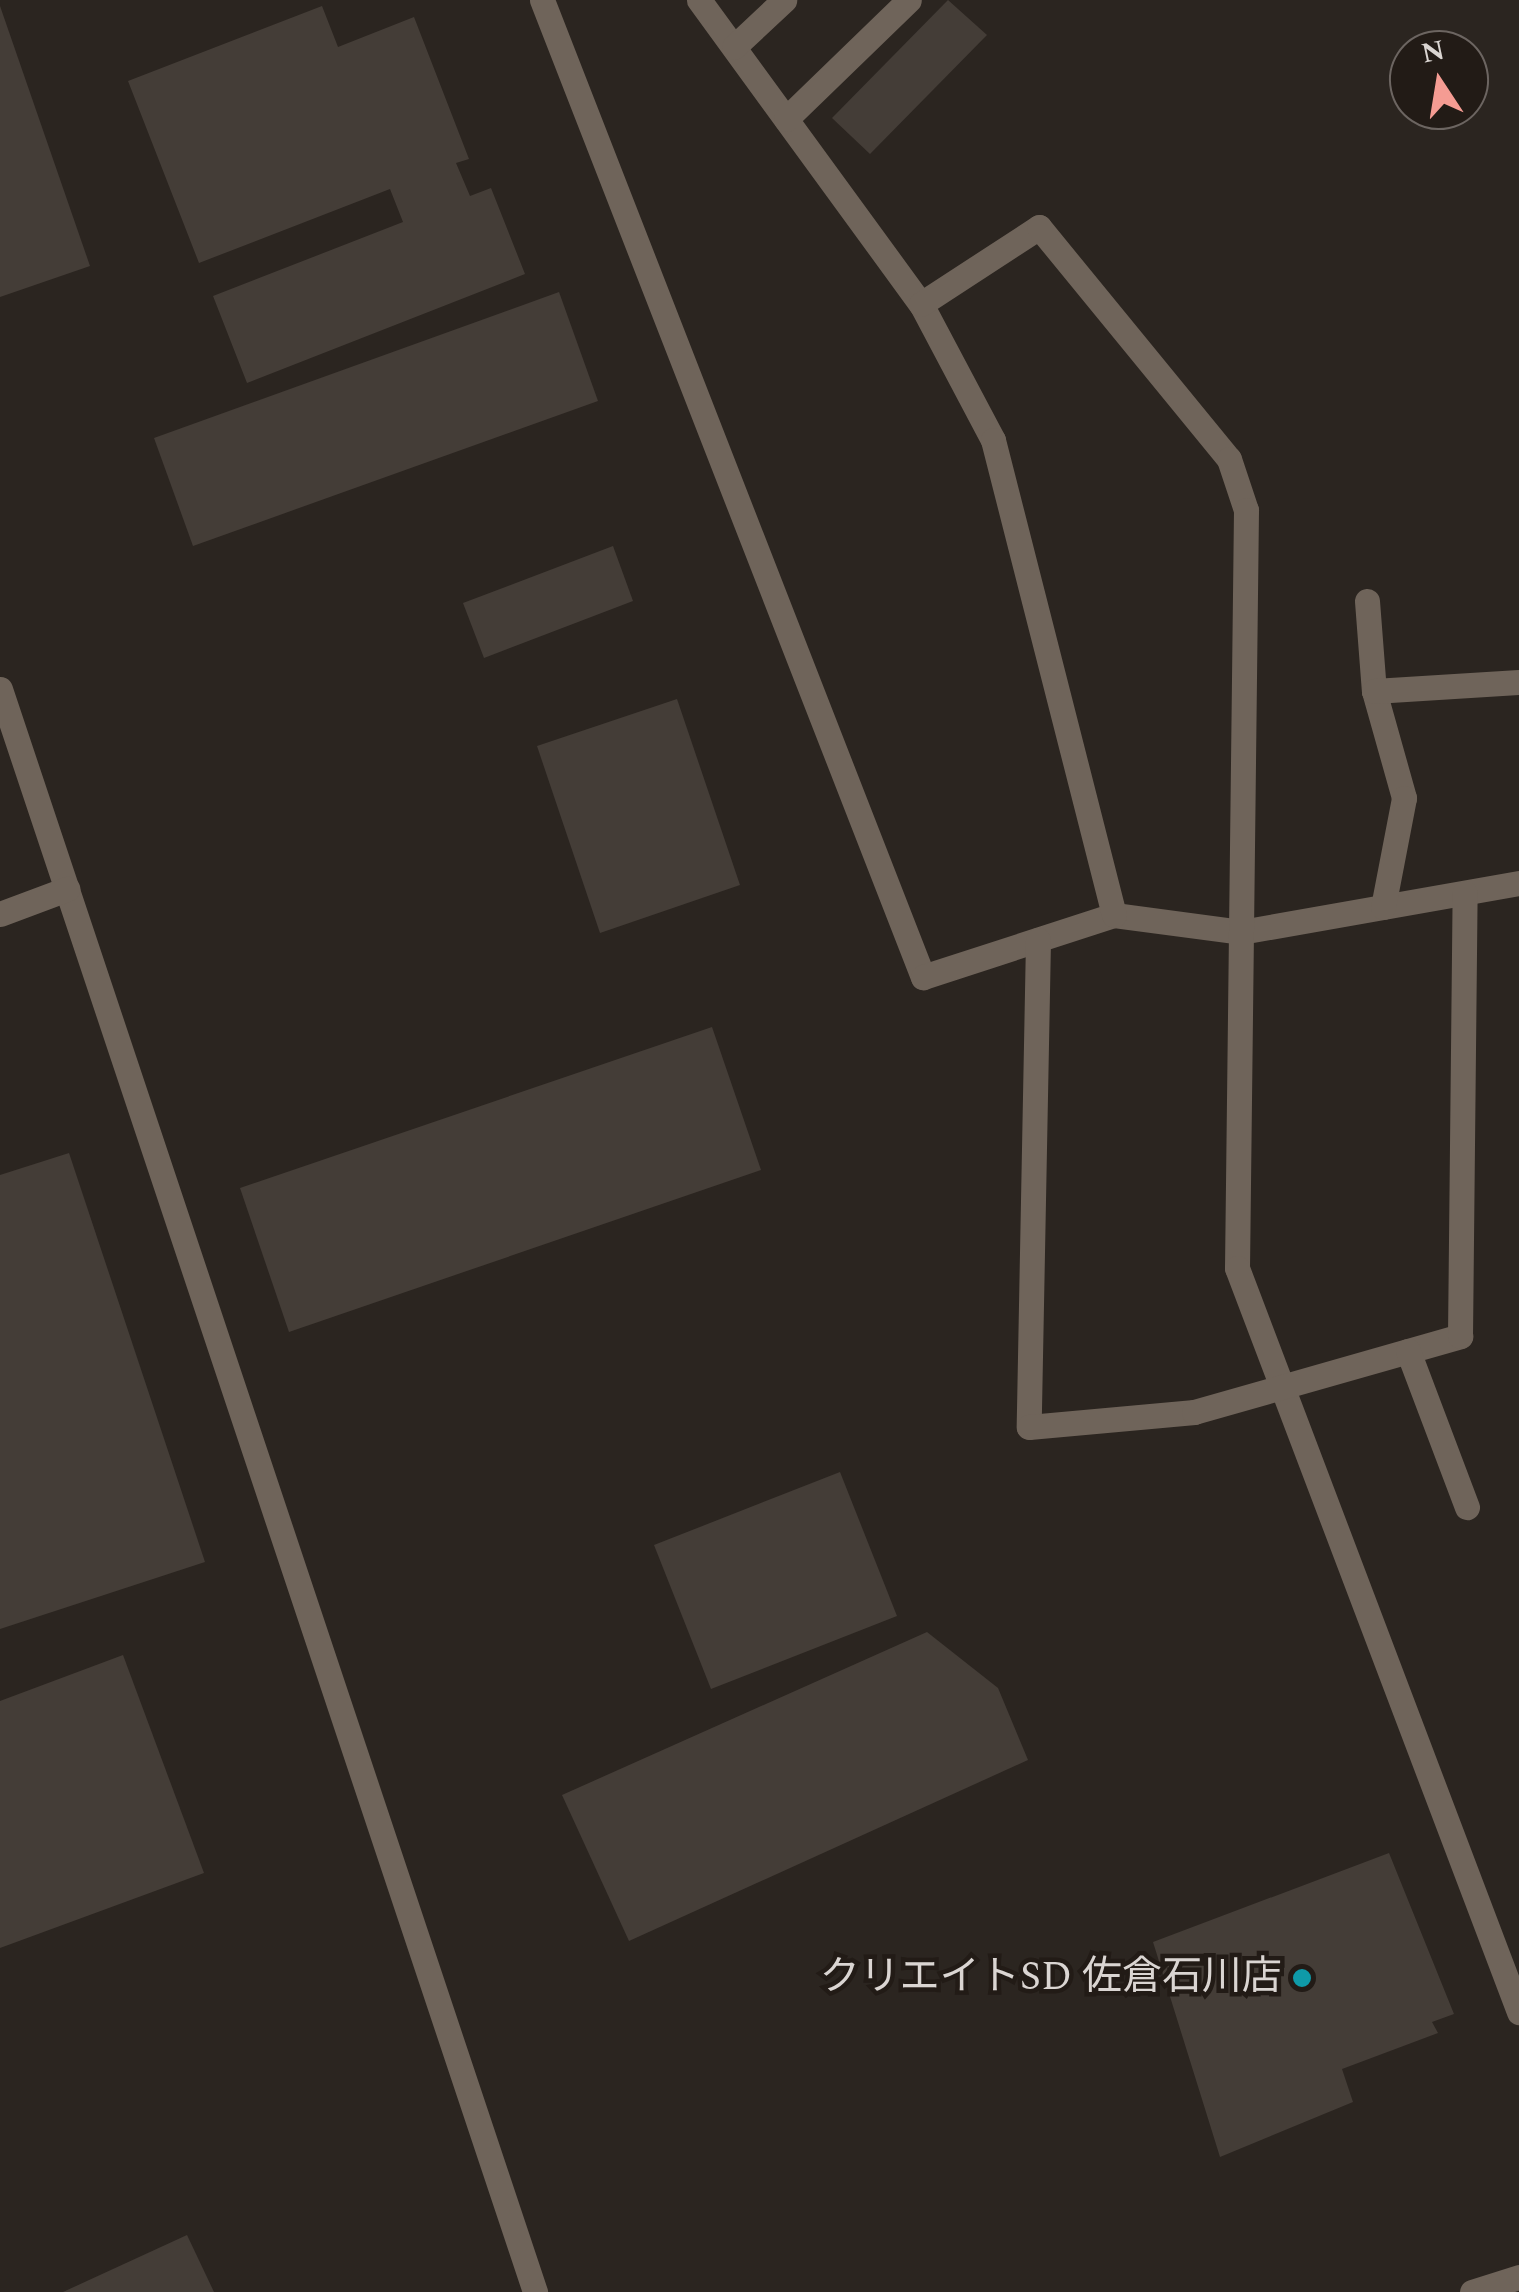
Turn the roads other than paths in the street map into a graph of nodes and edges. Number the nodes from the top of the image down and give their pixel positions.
1 (542, 0) edge
2 (700, 0) edge
3 (784, 0) edge
4 (909, 0) edge
5 (734, 48) junction
6 (786, 118) junction
7 (921, 304) junction
8 (1366, 600) dead end
9 (1519, 682) edge
10 (0, 689) edge
11 (1374, 691) junction
12 (1519, 883) edge
13 (67, 890) junction
14 (1465, 893) junction
15 (1383, 907) junction
16 (0, 914) edge
17 (1114, 915) junction
18 (1241, 932) junction
19 (1038, 940) junction
20 (1408, 1351) junction
21 (1285, 1386) junction
22 (1467, 1507) dead end
23 (1519, 2012) edge
24 (1519, 2277) edge
25 (534, 2292) edge
26 (1472, 2292) edge

1 - 19 street
2 - 5 street
3 - 5 street
4 - 6 street
5 - 6 street
6 - 7 street
7 - 17 street
7 - 18 street
8 - 11 street
9 - 11 street
10 - 13 street
11 - 15 street
12 - 14 street
13 - 16 street
13 - 25 street
14 - 15 street
14 - 20 street
15 - 18 street
17 - 18 street
17 - 19 street
18 - 21 street
19 - 21 street
20 - 21 street
20 - 22 street
21 - 23 street
24 - 26 street

